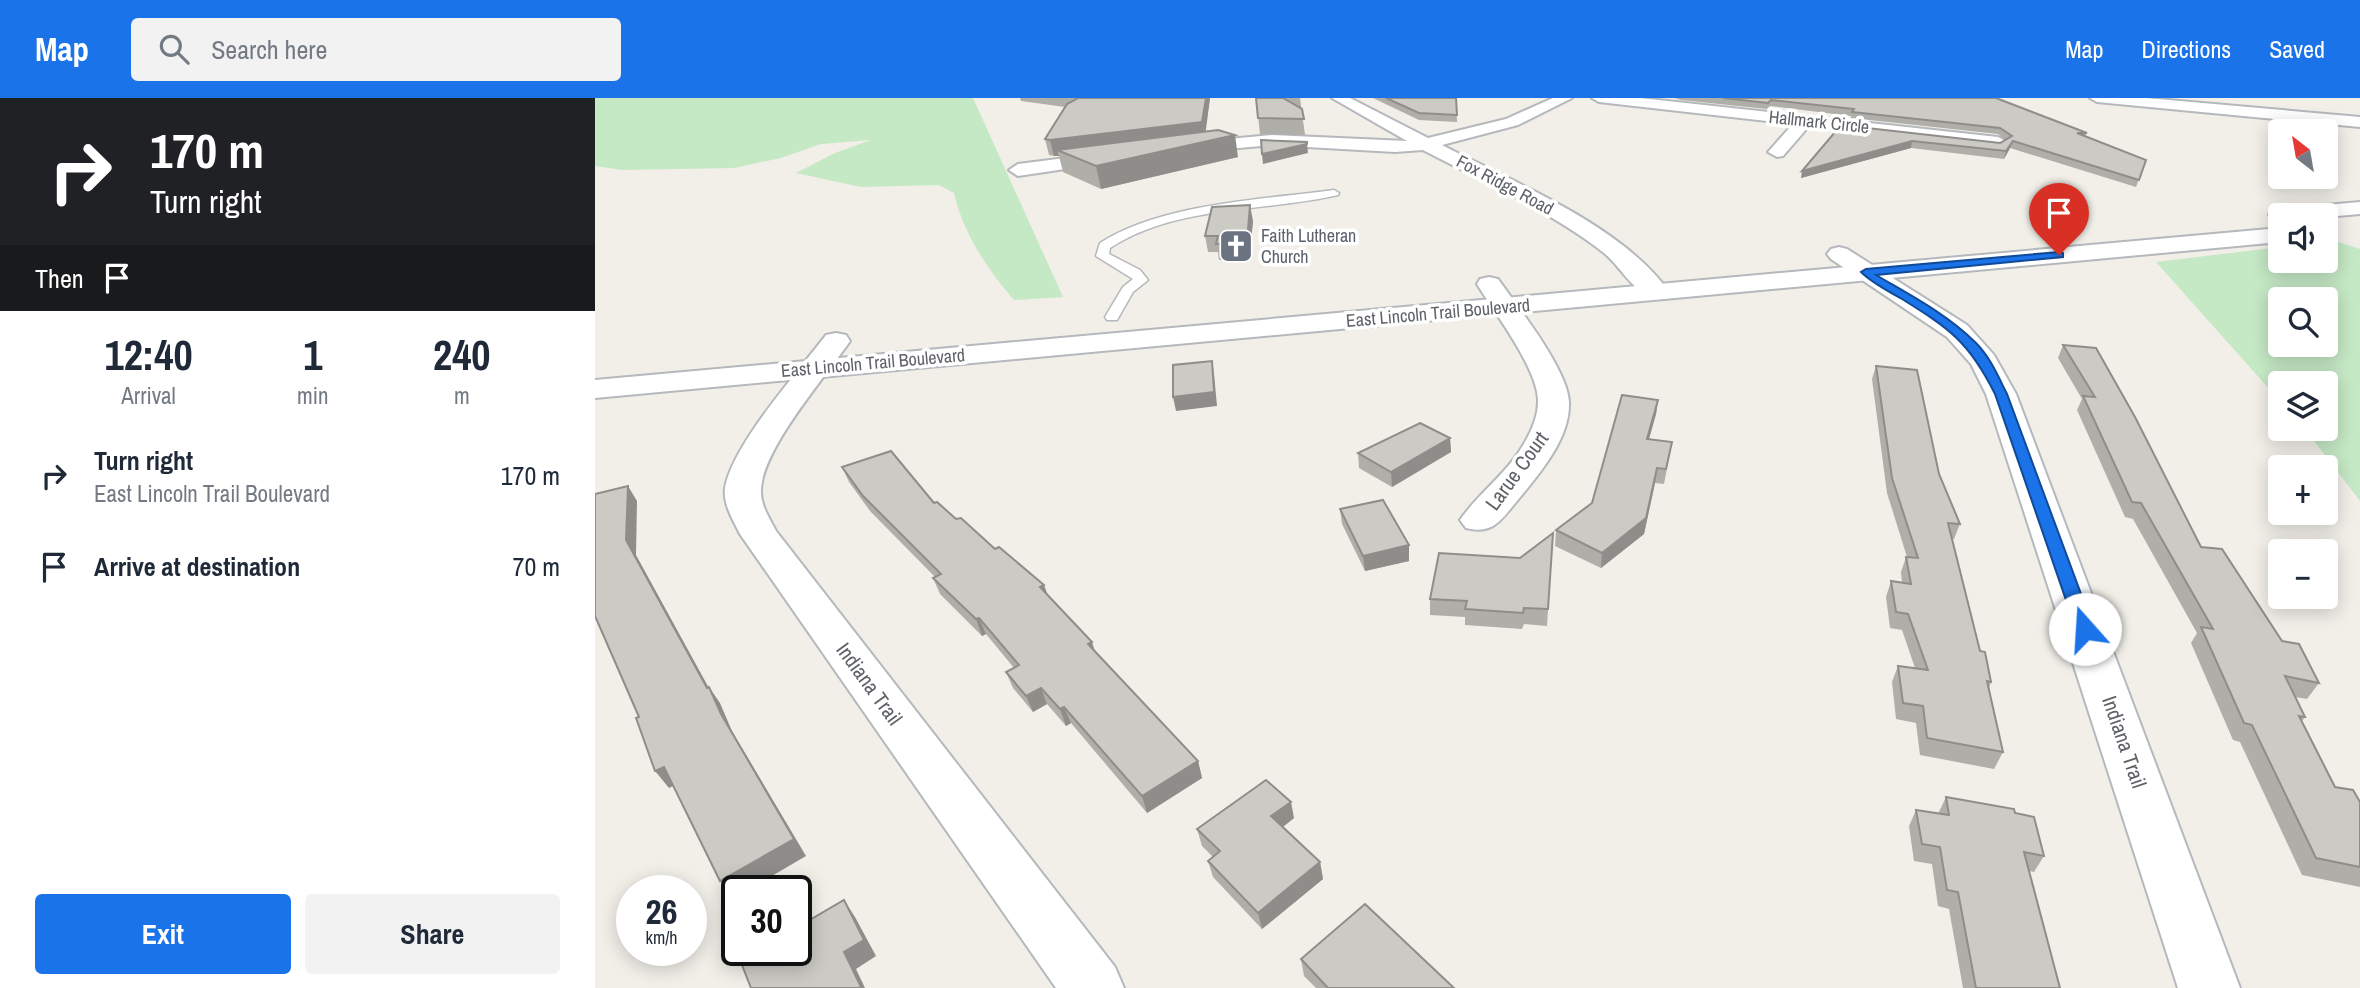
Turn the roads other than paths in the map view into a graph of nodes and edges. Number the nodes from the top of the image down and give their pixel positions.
1 (1339, 98) edge
2 (1565, 98) edge
3 (1599, 98) edge
4 (2097, 98) edge
5 (1805, 120) junction
6 (2360, 121) edge
7 (1235, 141) junction
8 (1998, 142) edge
9 (1427, 144) junction
10 (1170, 150) edge
11 (1777, 152) dead end
12 (1131, 155) edge
13 (1279, 157) edge
14 (1018, 170) dead end
15 (1334, 193) dead end
16 (2360, 208) edge
17 (2338, 210) edge
18 (2268, 216) edge
19 (2360, 228) edge
20 (2338, 230) edge
21 (2268, 236) edge
22 (1852, 263) junction
23 (1637, 271) junction
24 (1656, 292) junction
25 (1496, 296) junction
26 (1304, 300) dead end
27 (1140, 314) dead end
28 (1112, 317) junction
29 (1085, 319) dead end
30 (831, 348) junction
31 (595, 389) edge
32 (1479, 520) dead end
33 (1093, 988) edge
34 (2209, 988) edge

1 - 9 street, Fox Ridge Road
2 - 9 street
3 - 5 street, Hallmark Circle
4 - 6 street
5 - 8 street, Hallmark Circle
5 - 11 street
7 - 9 street
7 - 10 street
7 - 13 street
9 - 23 street, Fox Ridge Road
12 - 14 street
15 - 28 lane
16 - 17 street, East Lincoln Trail Boulevard
18 - 22 street, East Lincoln Trail Boulevard
19 - 20 street
21 - 22 street, East Lincoln Trail Boulevard
22 - 23 street, East Lincoln Trail Boulevard
22 - 24 street, East Lincoln Trail Boulevard
22 - 34 street, Indiana Trail
23 - 24 street, Fox Ridge Road
23 - 25 street, East Lincoln Trail Boulevard
24 - 25 street, East Lincoln Trail Boulevard
25 - 26 street, East Lincoln Trail Boulevard
25 - 30 street, East Lincoln Trail Boulevard
25 - 32 street, Larue Court
27 - 28 street
28 - 29 street
30 - 31 street, East Lincoln Trail Boulevard
30 - 33 street, Indiana Trail

